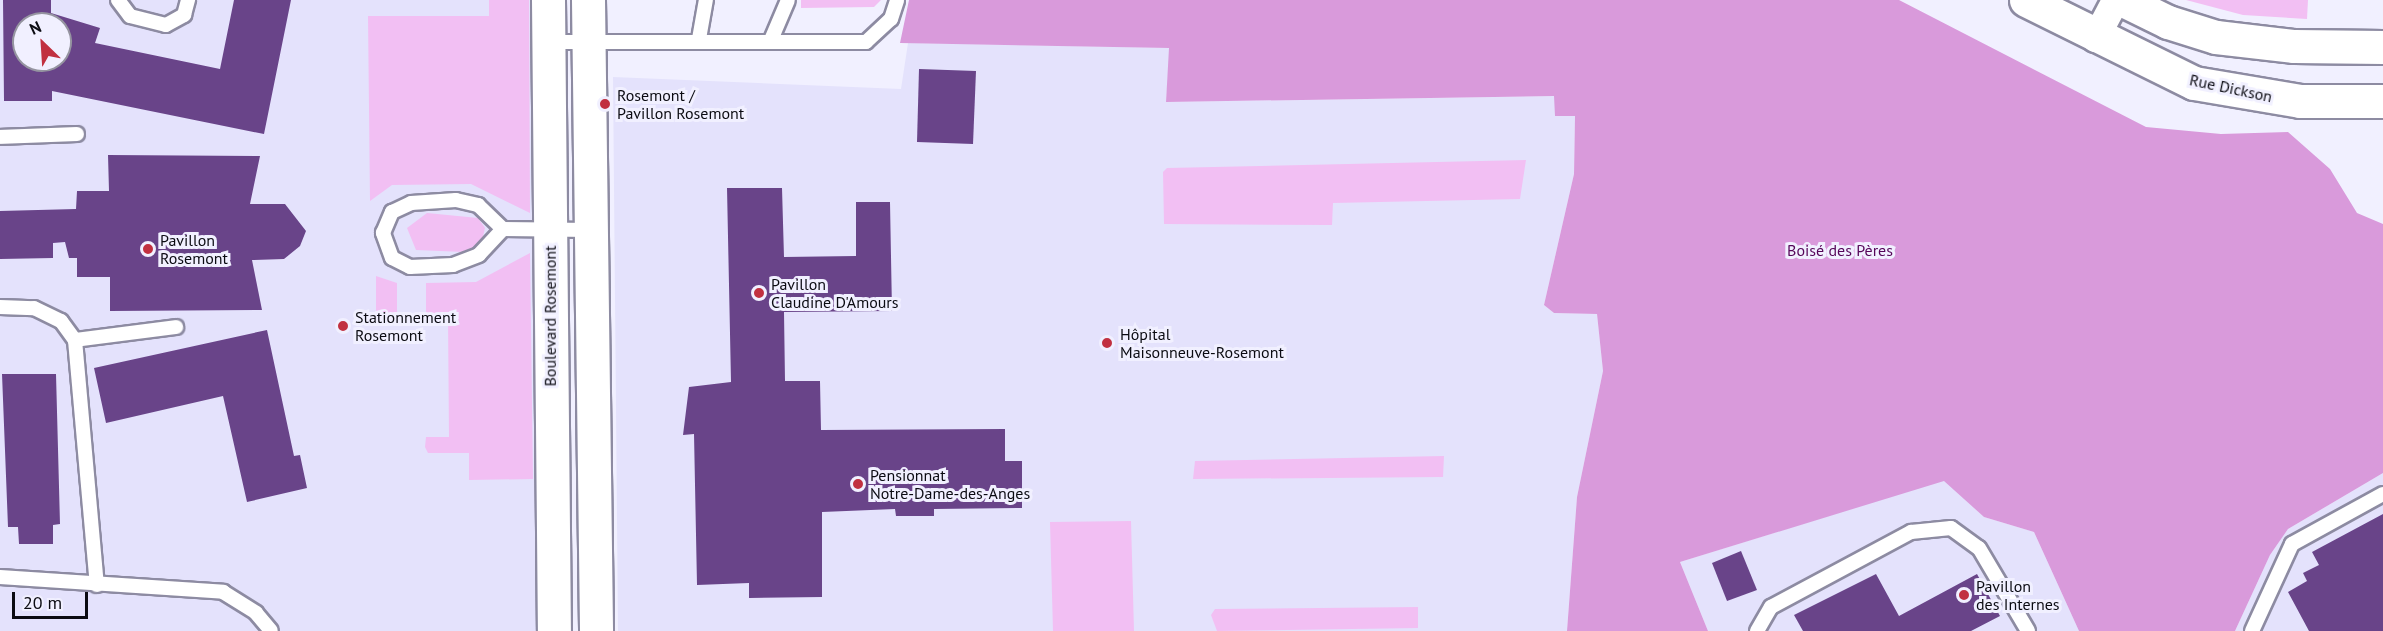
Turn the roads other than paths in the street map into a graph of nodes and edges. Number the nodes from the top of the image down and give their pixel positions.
1 (118, 0) edge
2 (188, 0) edge
3 (548, 0) edge
4 (588, 0) edge
5 (706, 0) edge
6 (788, 0) edge
7 (897, 0) edge
8 (2026, 0) edge
9 (2115, 0) edge
10 (2123, 0) edge
11 (2095, 38) junction
12 (699, 39) junction
13 (771, 40) junction
14 (548, 42) junction
15 (587, 43) junction
16 (2383, 47) edge
17 (2383, 101) edge
18 (77, 134) dead end
19 (0, 138) edge
20 (503, 229) junction
21 (591, 230) junction
22 (550, 231) junction
23 (0, 307) edge
24 (176, 327) dead end
25 (75, 340) junction
26 (2383, 494) edge
27 (0, 577) edge
28 (97, 585) junction
29 (271, 631) edge
30 (554, 631) edge
31 (596, 631) edge
32 (1757, 631) edge
33 (2028, 631) edge
34 (2252, 631) edge

1 - 2 lane
3 - 14 main road, Boulevard Rosemont
4 - 15 main road
5 - 12 lane
6 - 13 lane
7 - 13 lane
8 - 11 main road, Rue Dickson
9 - 11 street
10 - 16 main road
11 - 17 main road, Rue Dickson
12 - 13 lane
12 - 15 lane
14 - 15 lane
14 - 22 main road, Boulevard Rosemont
15 - 21 main road
18 - 19 lane
20 - 20 lane
20 - 22 lane
21 - 22 lane
21 - 31 main road
22 - 30 main road, Boulevard Rosemont
23 - 25 lane
24 - 25 lane
25 - 28 lane
26 - 34 lane
27 - 28 lane
28 - 29 lane
32 - 33 lane

